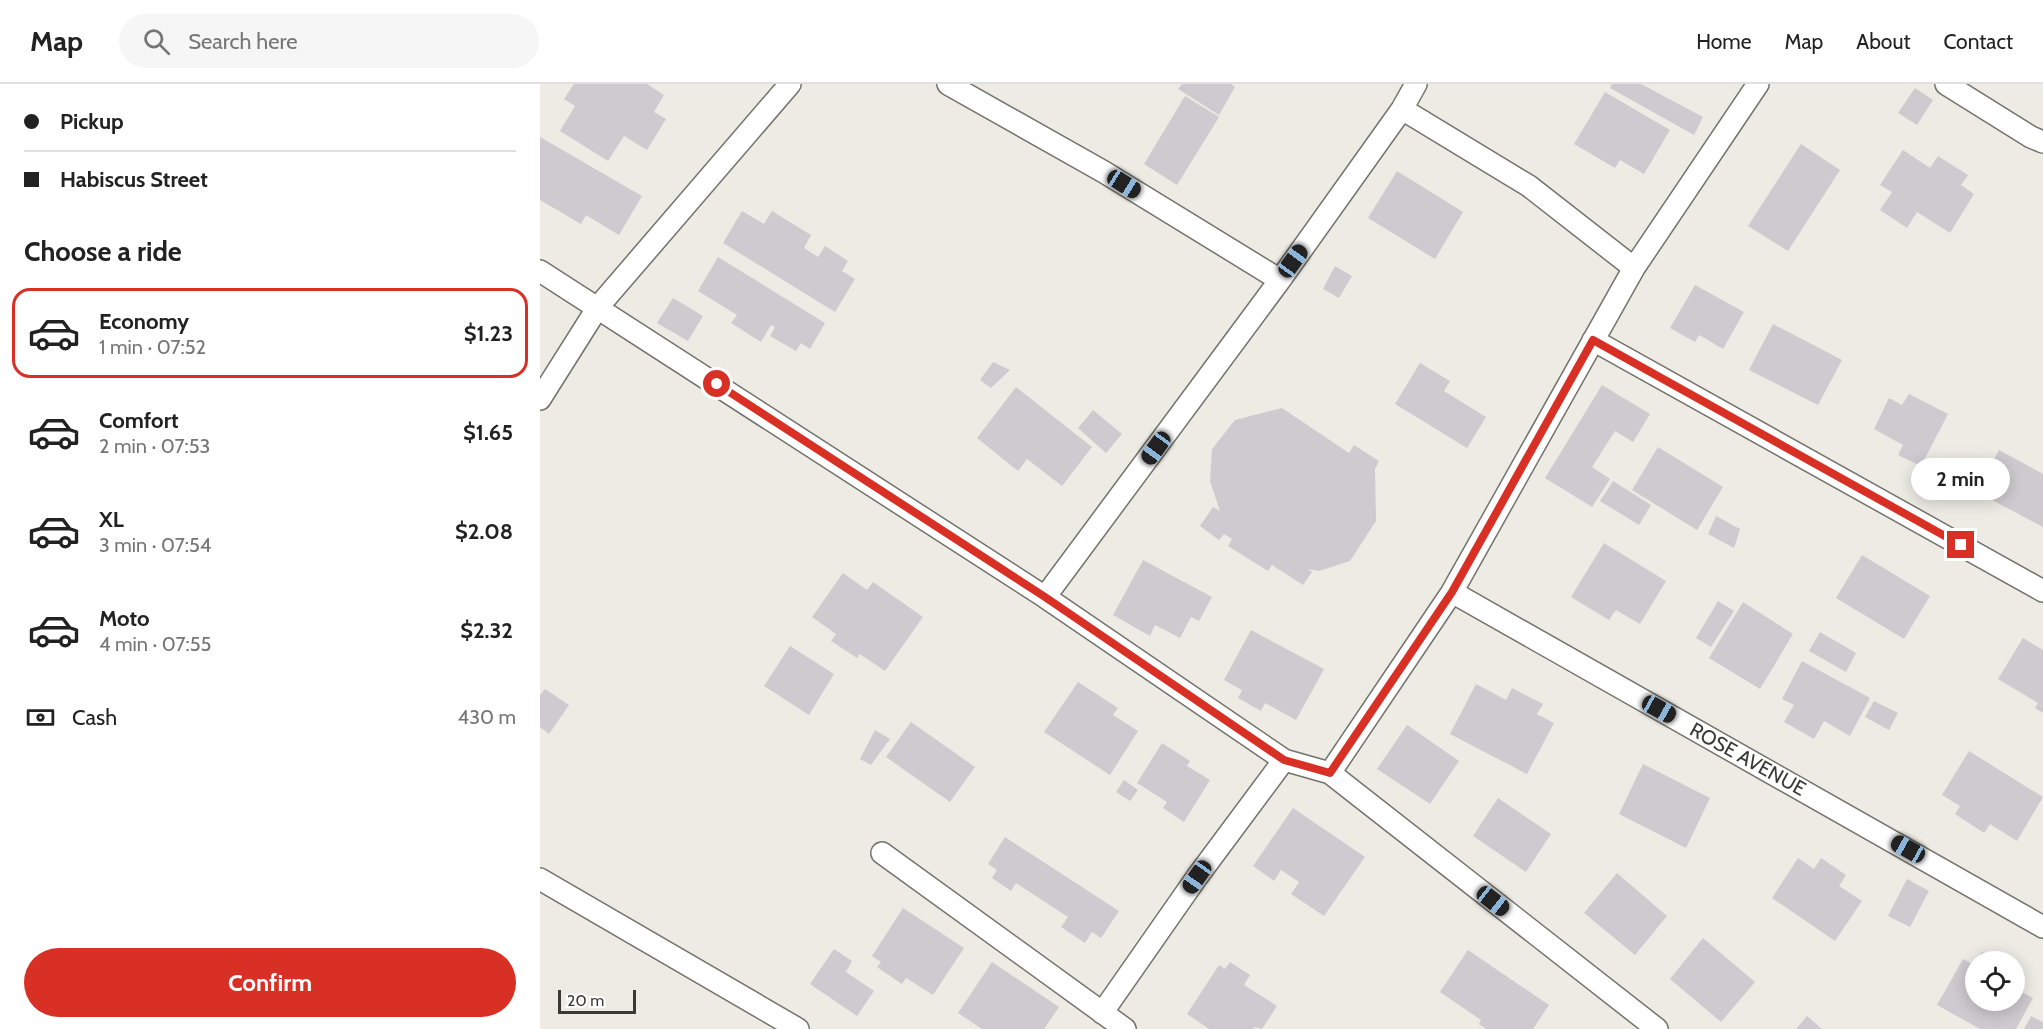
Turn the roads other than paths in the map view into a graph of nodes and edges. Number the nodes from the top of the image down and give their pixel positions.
1 (790, 84) edge
2 (948, 84) edge
3 (1416, 84) edge
4 (1758, 84) edge
5 (1946, 84) edge
6 (1402, 109) junction
7 (2043, 142) edge
8 (1634, 268) junction
9 (540, 271) edge
10 (1280, 280) junction
11 (598, 307) junction
12 (1593, 340) junction
13 (540, 399) edge
14 (2043, 591) edge
15 (1452, 592) junction
16 (1045, 597) junction
17 (1284, 760) junction
18 (1330, 773) junction
19 (882, 853) dead end
20 (540, 879) edge
21 (2043, 927) edge
22 (1102, 1013) junction
23 (798, 1029) edge
24 (1125, 1029) edge
25 (1657, 1029) edge

1 - 11 street
2 - 10 street
3 - 6 street
4 - 8 street
5 - 7 street
6 - 8 street
6 - 10 street
8 - 12 street
9 - 11 street
10 - 16 street
11 - 13 street
11 - 16 street
12 - 14 street
12 - 15 street
15 - 18 street
15 - 21 street, ROSE AVENUE
16 - 17 street
17 - 18 street
17 - 22 street
18 - 25 street
19 - 22 street
20 - 23 street
22 - 24 street

